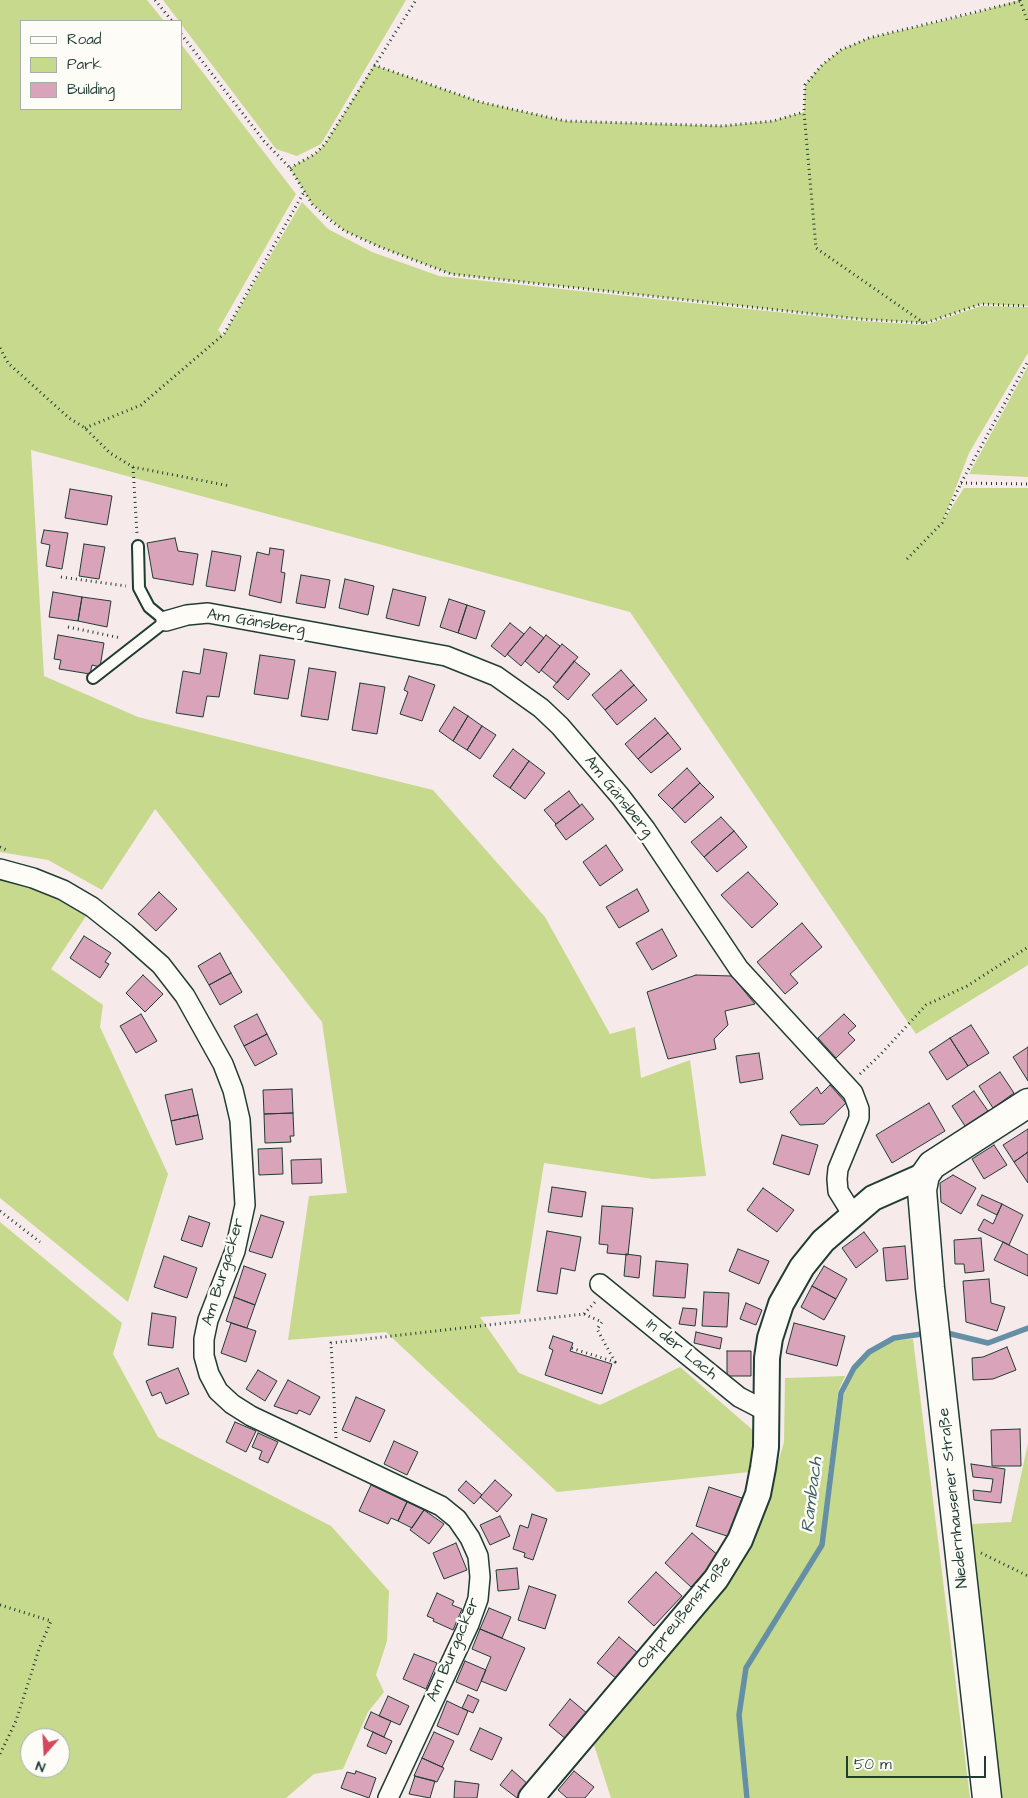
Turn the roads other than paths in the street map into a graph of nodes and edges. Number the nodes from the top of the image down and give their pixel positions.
1 (138, 546) road end
2 (166, 621) junction
3 (93, 678) dead end
4 (0, 868) edge
5 (1026, 1109) edge
6 (923, 1187) junction
7 (853, 1215) junction
8 (600, 1284) dead end
9 (766, 1411) junction
10 (388, 1798) edge
11 (531, 1798) edge
12 (987, 1798) edge

1 - 2 lane
2 - 3 lane
2 - 7 street, Am Gänsberg
4 - 10 street, Am Burgacker
5 - 6 main road, Ostpreußenstraße
6 - 7 street, Ostpreußenstraße
6 - 12 main road, Niedernhausener Straße
7 - 9 street, Ostpreußenstraße
8 - 9 street, In der Lach
9 - 11 street, Ostpreußenstraße

